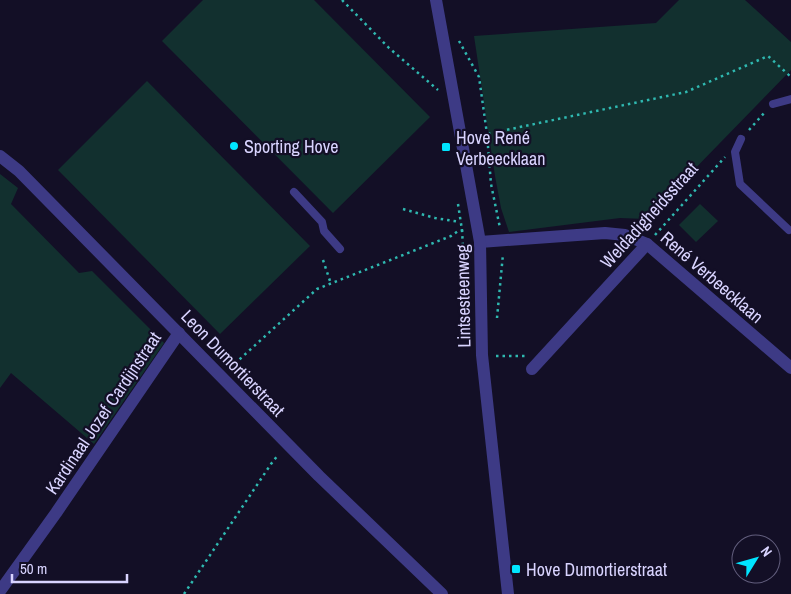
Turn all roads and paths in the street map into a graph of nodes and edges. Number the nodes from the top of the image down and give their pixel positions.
1 (342, 0) edge
2 (436, 0) edge
3 (458, 40) dead end
4 (791, 77) edge
5 (444, 95) dead end
6 (791, 99) edge
7 (773, 104) joint
8 (487, 134) junction
9 (741, 139) junction
10 (0, 156) edge
11 (294, 192) dead end
12 (403, 209) dead end
13 (460, 222) dead end
14 (499, 222) dead end
15 (462, 230) dead end
16 (789, 230) dead end
17 (502, 240) junction
18 (480, 242) junction
19 (647, 244) junction
20 (340, 249) dead end
21 (323, 260) dead end
22 (331, 284) junction
23 (496, 321) dead end
24 (179, 333) junction
25 (482, 355) junction
26 (544, 356) junction
27 (791, 368) edge
28 (532, 369) dead end
29 (222, 376) junction
30 (287, 444) junction
31 (0, 592) edge
32 (184, 594) edge
33 (442, 594) edge
34 (508, 594) edge

1 - 5 path
2 - 18 street, Lintsesteenweg
3 - 8 path
4 - 8 path
6 - 7 lane
7 - 9 path, Weldadigheidsstraat
8 - 14 path
9 - 16 lane
9 - 19 path, Weldadigheidsstraat
10 - 24 street, Leon Dumortierstraat
11 - 20 lane
12 - 13 path
15 - 22 path
17 - 18 street, René Verbeecklaan
17 - 19 street, René Verbeecklaan
17 - 23 path
18 - 25 street, Lintsesteenweg
19 - 26 street, Weldadigheidsstraat
19 - 27 street, René Verbeecklaan
21 - 22 path
22 - 29 path
24 - 29 street, Leon Dumortierstraat
24 - 31 street, Kardinaal Jozef Cardijnstraat
25 - 26 path
25 - 34 street, Lintsesteenweg
26 - 28 street, Weldadigheidsstraat
29 - 30 street, Leon Dumortierstraat
30 - 32 path
30 - 33 street, Leon Dumortierstraat

